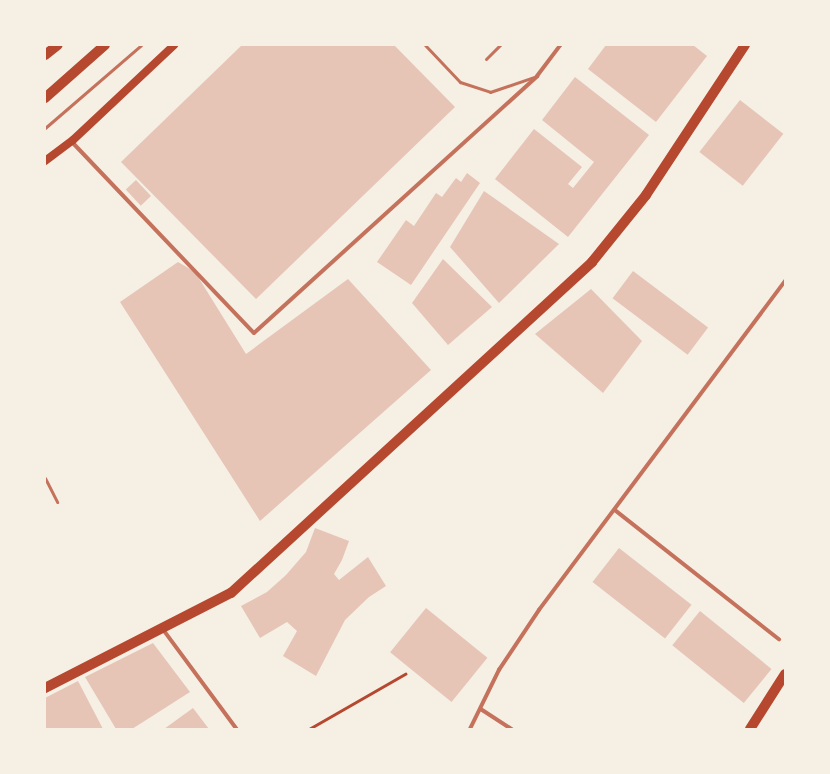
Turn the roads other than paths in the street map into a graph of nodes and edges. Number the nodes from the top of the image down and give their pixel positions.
1 (58, 45) edge
2 (105, 45) edge
3 (141, 45) edge
4 (174, 45) edge
5 (425, 45) edge
6 (500, 45) edge
7 (560, 45) edge
8 (745, 45) edge
9 (45, 55) edge
10 (486, 59) dead end
11 (537, 76) junction
12 (45, 98) edge
13 (45, 128) edge
14 (71, 141) junction
15 (45, 161) edge
16 (785, 281) edge
17 (45, 478) edge
18 (57, 502) dead end
19 (615, 510) junction
20 (163, 629) junction
21 (779, 639) dead end
22 (785, 674) edge
23 (45, 688) edge
24 (481, 709) junction
25 (236, 729) edge
26 (470, 729) edge
27 (512, 729) edge
28 (750, 729) edge

1 - 9 main road
2 - 12 main road
3 - 13 lane
4 - 14 main road
5 - 11 lane
6 - 10 lane
7 - 11 street
8 - 20 main road
11 - 14 street
14 - 15 main road
16 - 19 street
17 - 18 lane
19 - 21 street
19 - 24 street
20 - 23 main road
20 - 25 street
22 - 28 main road
24 - 26 street
24 - 27 street

